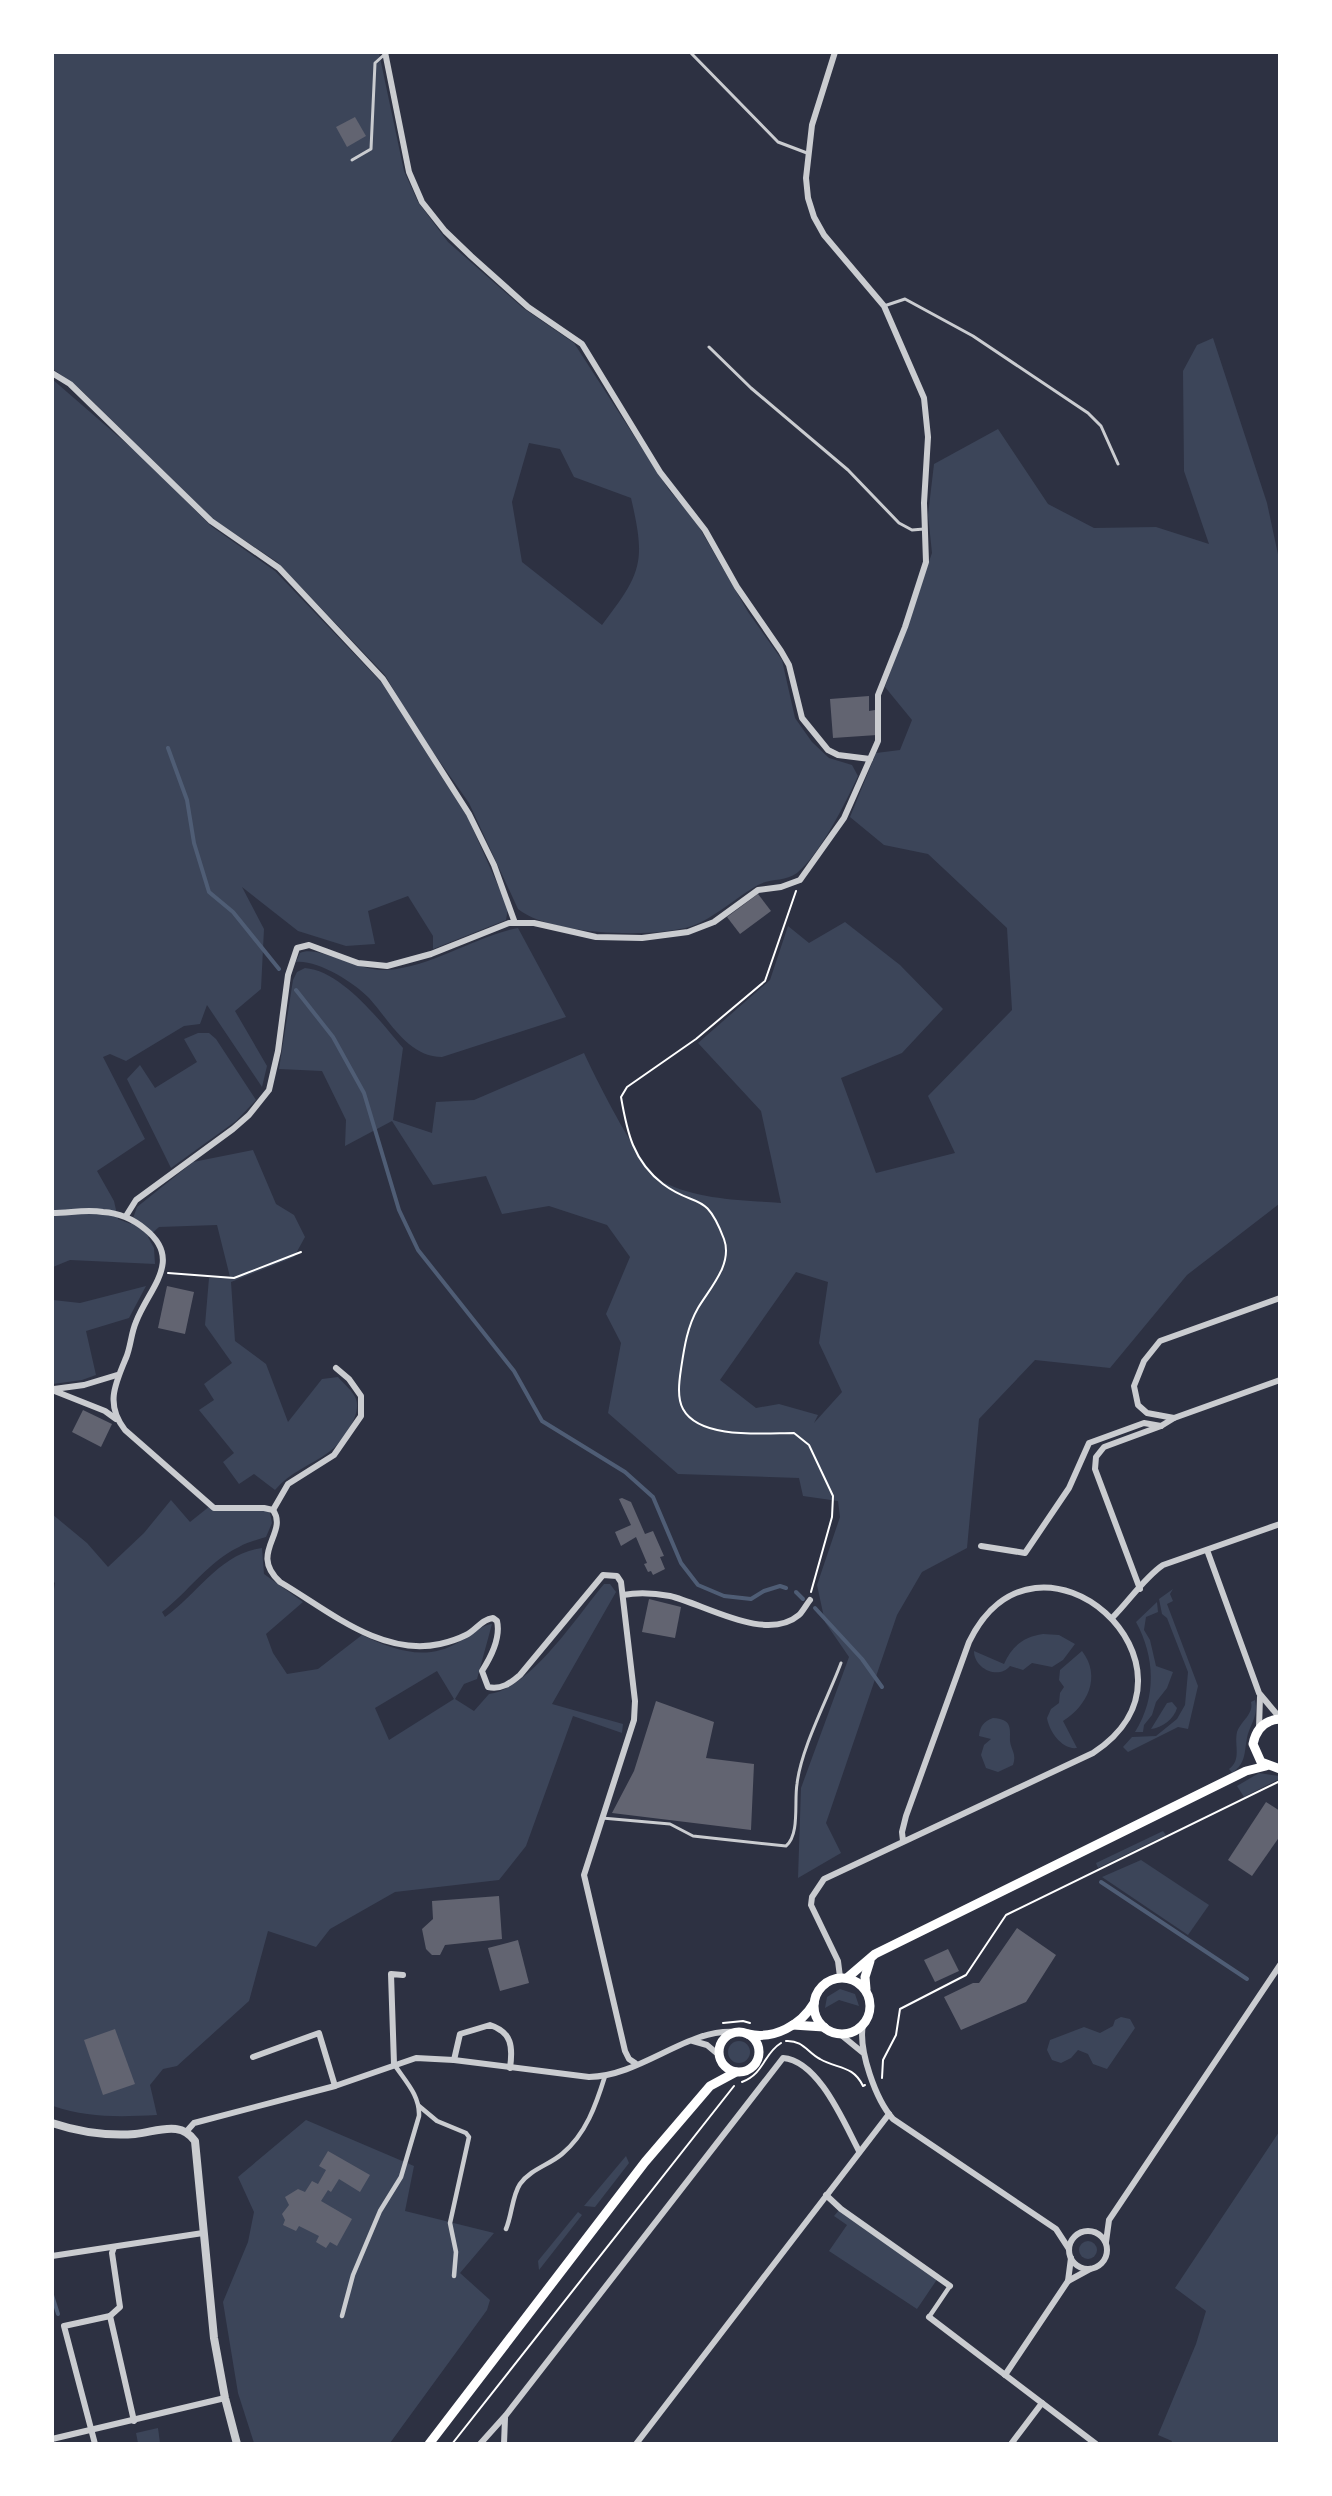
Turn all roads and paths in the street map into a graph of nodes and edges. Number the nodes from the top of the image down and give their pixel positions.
1 (690, 52) edge
2 (836, 52) edge
3 (385, 53) edge
4 (808, 153) junction
5 (352, 160) dead end
6 (884, 306) junction
7 (709, 347) dead end
8 (52, 373) edge
9 (1118, 464) dead end
10 (924, 529) junction
11 (870, 759) junction
12 (800, 880) junction
13 (515, 923) junction
14 (52, 1213) edge
15 (126, 1216) junction
16 (301, 1252) dead end
17 (161, 1272) junction
18 (1280, 1298) edge
19 (336, 1368) dead end
20 (117, 1375) junction
21 (1280, 1380) edge
22 (52, 1389) edge
23 (1174, 1418) junction
24 (117, 1420) junction
25 (1161, 1426) junction
26 (273, 1510) junction
27 (1280, 1524) edge
28 (981, 1546) dead end
29 (1207, 1550) junction
30 (1140, 1589) junction
31 (623, 1595) junction
32 (810, 1600) joint
33 (1113, 1617) junction
34 (842, 1663) dead end
35 (1259, 1693) junction
36 (1280, 1719) edge
37 (1259, 1728) junction
38 (1255, 1752) junction
39 (1266, 1766) junction
40 (1280, 1769) edge
41 (1246, 1771) junction
42 (1280, 1781) edge
43 (602, 1818) junction
44 (903, 1841) junction
45 (875, 1954) junction
46 (1280, 1965) edge
47 (403, 1975) dead end
48 (843, 1978) junction
49 (866, 1989) junction
50 (814, 2003) junction
51 (793, 2025) junction
52 (863, 2025) junction
53 (824, 2028) junction
54 (737, 2032) junction
55 (748, 2034) junction
56 (772, 2034) junction
57 (840, 2034) junction
58 (693, 2040) junction
59 (863, 2052) junction
60 (759, 2054) junction
61 (253, 2057) dead end
62 (719, 2057) junction
63 (454, 2060) junction
64 (635, 2063) junction
65 (394, 2064) junction
66 (510, 2068) junction
67 (736, 2072) junction
68 (604, 2076) junction
69 (874, 2082) junction
70 (335, 2086) junction
71 (711, 2086) junction
72 (419, 2106) junction
73 (889, 2114) junction
74 (52, 2123) edge
75 (186, 2132) junction
76 (859, 2151) junction
77 (826, 2195) junction
78 (1109, 2220) junction
79 (506, 2229) dead end
80 (1056, 2229) junction
81 (1088, 2230) junction
82 (1080, 2232) junction
83 (203, 2234) junction
84 (1106, 2242) junction
85 (114, 2247) junction
86 (1069, 2249) junction
87 (52, 2256) edge
88 (1071, 2258) junction
89 (1090, 2269) junction
90 (454, 2276) dead end
91 (1068, 2281) junction
92 (950, 2286) joint
93 (110, 2316) junction
94 (342, 2316) dead end
95 (929, 2317) joint
96 (1005, 2375) junction
97 (225, 2398) junction
98 (1042, 2403) junction
99 (506, 2415) junction
100 (134, 2421) junction
101 (91, 2429) junction
102 (52, 2439) edge
103 (484, 2442) edge
104 (95, 2444) edge
105 (237, 2444) edge
106 (429, 2444) edge
107 (452, 2444) edge
108 (504, 2444) edge
109 (636, 2444) edge
110 (1011, 2444) edge
111 (1096, 2444) edge

1 - 4 lane
2 - 4 street
3 - 5 lane
3 - 11 street
4 - 6 street
6 - 9 lane
6 - 10 street
7 - 10 lane
8 - 13 street
10 - 11 street
11 - 12 street
12 - 13 street
12 - 32 path
13 - 15 street
14 - 15 street
15 - 17 street
16 - 17 path
17 - 20 street
18 - 23 street
19 - 26 street
20 - 22 street
20 - 24 street
21 - 23 street
22 - 24 street
23 - 25 street
24 - 26 street
25 - 28 street
25 - 30 street
26 - 31 street
27 - 29 street
29 - 30 street
29 - 35 street
30 - 33 street
31 - 32 street
31 - 43 street
33 - 44 street
33 - 44 street
34 - 43 lane
35 - 36 street
35 - 37 street
36 - 37 main road
37 - 38 main road
38 - 39 main road
38 - 41 main road
39 - 40 main road
39 - 41 main road
41 - 45 main road
42 - 69 path
43 - 64 street
44 - 48 street
45 - 48 main road
45 - 49 main road
46 - 78 street
47 - 65 street
48 - 49 main road
48 - 50 main road
49 - 52 main road
50 - 51 main road
50 - 53 main road
51 - 53 main road
51 - 56 main road
52 - 57 main road
52 - 59 street
53 - 57 main road
54 - 55 main road
54 - 58 street
54 - 62 main road
55 - 56 main road
55 - 60 main road
56 - 60 main road
57 - 59 street
58 - 62 street
58 - 64 street
59 - 69 street
60 - 67 main road
61 - 70 street
62 - 67 main road
62 - 71 main road
63 - 65 street
63 - 66 street
63 - 66 street
64 - 68 street
65 - 70 street
65 - 72 street
66 - 68 street
67 - 71 main road
68 - 79 street
69 - 73 street
69 - 107 path
70 - 75 street
71 - 106 main road
72 - 90 street
72 - 94 street
73 - 76 street
73 - 80 street
74 - 75 street
75 - 83 street
76 - 77 street
76 - 99 street
77 - 92 street
77 - 109 street
78 - 81 street
78 - 84 street
80 - 82 street
80 - 86 street
81 - 82 street
81 - 84 street
82 - 86 street
83 - 85 street
83 - 97 street
84 - 89 street
85 - 87 street
85 - 93 street
86 - 88 street
88 - 89 street
88 - 91 street
89 - 91 street
91 - 96 street
92 - 95 street
93 - 100 street
93 - 101 street
95 - 96 street
96 - 98 street
97 - 100 street
97 - 105 street
98 - 110 street
98 - 111 street
99 - 103 street
99 - 108 street
100 - 101 street
101 - 102 street
101 - 104 street

